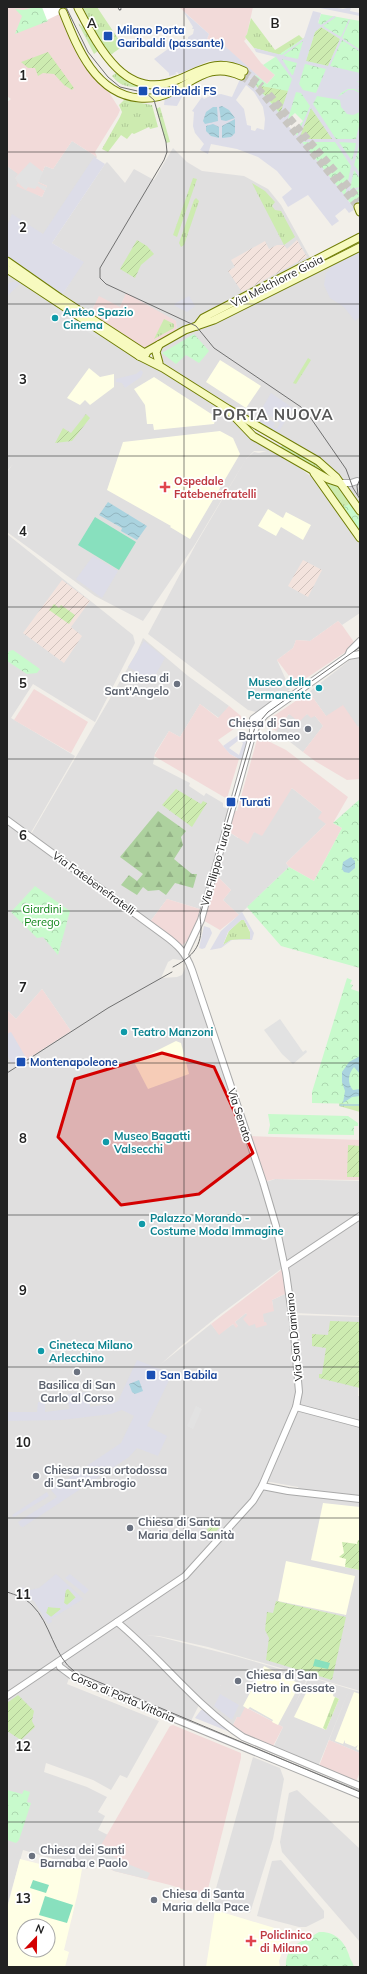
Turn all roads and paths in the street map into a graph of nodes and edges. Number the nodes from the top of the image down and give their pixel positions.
1 (78, 8) dead end
2 (63, 12) dead end
3 (164, 85) junction
4 (162, 96) junction
5 (360, 237) edge
6 (360, 247) edge
7 (7, 261) edge
8 (7, 269) edge
9 (58, 300) junction
10 (197, 326) junction
11 (158, 345) junction
12 (141, 354) junction
13 (161, 366) junction
14 (228, 409) junction
15 (311, 470) junction
16 (357, 481) dead end
17 (340, 483) junction
18 (360, 511) edge
19 (360, 538) edge
20 (360, 641) edge
21 (360, 654) edge
22 (348, 656) junction
23 (7, 820) edge
24 (194, 936) junction
25 (181, 948) junction
26 (187, 953) junction
27 (360, 1216) edge
28 (285, 1266) junction
29 (296, 1407) junction
30 (360, 1424) edge
31 (262, 1486) junction
32 (360, 1499) edge
33 (126, 1616) junction
34 (117, 1622) junction
35 (133, 1635) junction
36 (58, 1662) junction
37 (7, 1696) edge
38 (360, 1786) edge
39 (360, 1794) edge

1 - 3 main road
2 - 4 main road
3 - 4 main road
3 - 4 main road
5 - 10 main road, Via Melchiorre Gioia
6 - 10 main road, Via Melchiorre Gioia
7 - 9 main road
8 - 9 main road
9 - 12 main road
10 - 11 main road, Via Melchiorre Gioia
11 - 12 main road, Via Melchiorre Gioia
11 - 13 main road
12 - 13 main road
13 - 14 main road
14 - 15 main road
14 - 17 main road
15 - 17 main road
15 - 19 main road
16 - 17 street
17 - 18 main road
20 - 22 street
21 - 22 street
22 - 24 street, Via Filippo Turati
23 - 25 street, Via Fatebenefratelli
24 - 25 street
24 - 26 street, Via Filippo Turati
25 - 26 street, Via Fatebenefratelli
26 - 28 street, Via Senato
27 - 28 street
28 - 29 street, Via San Damiano
29 - 30 street
29 - 31 street, Via San Damiano
31 - 32 street
31 - 33 street, Via San Damiano
33 - 34 street, Via San Damiano
33 - 35 street
34 - 35 street
34 - 36 street, Via San Damiano
35 - 38 street
36 - 37 street, Via San Damiano
36 - 39 street, Corso di Porta Vittoria

